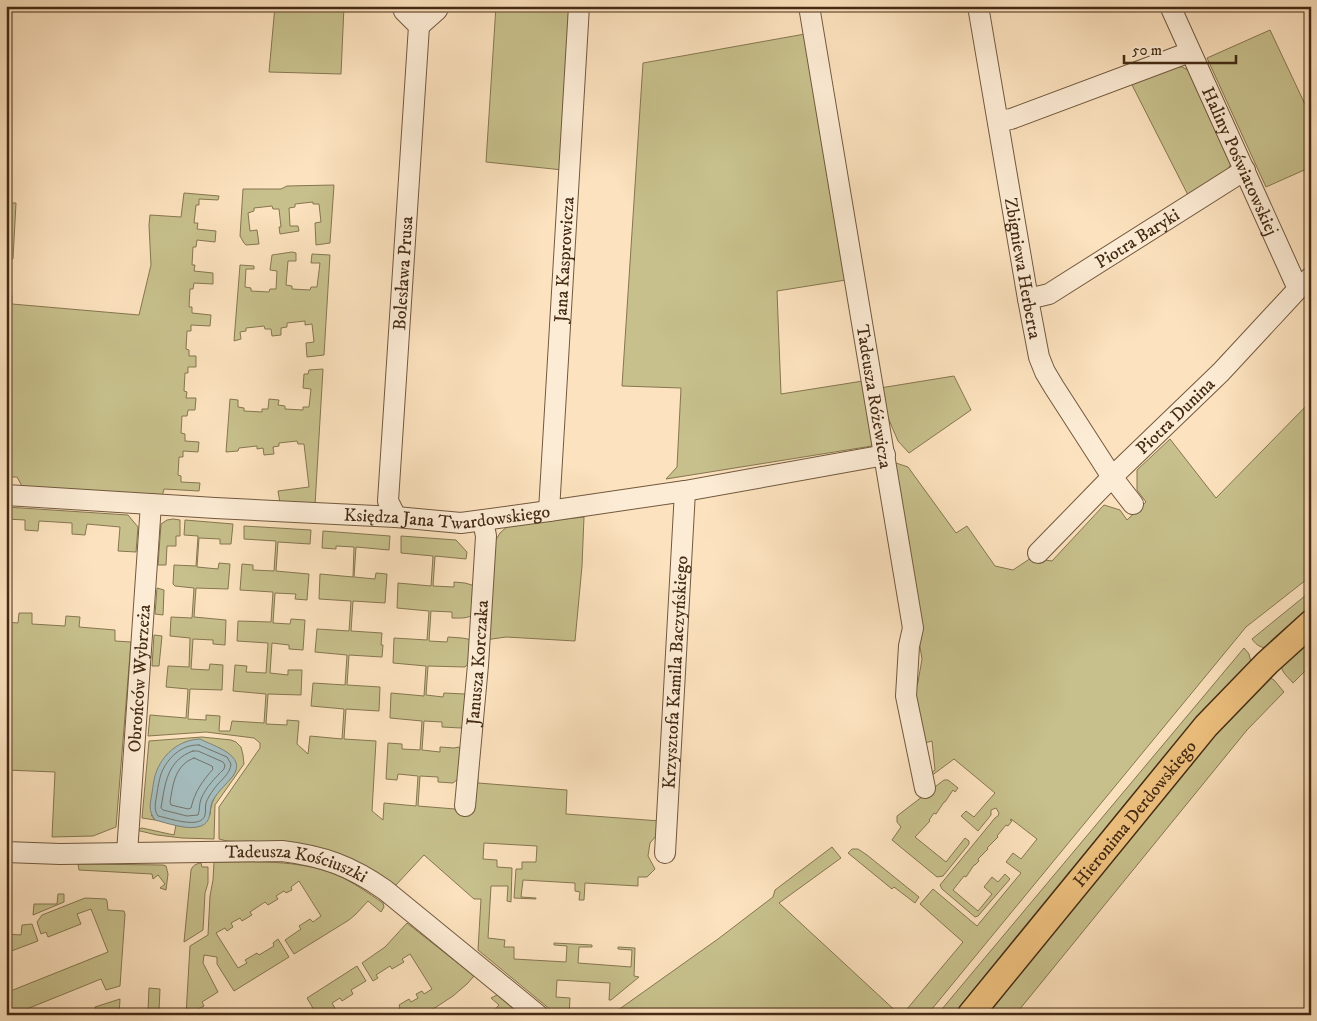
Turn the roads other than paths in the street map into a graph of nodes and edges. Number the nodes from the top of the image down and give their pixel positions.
1 (402, 6) edge
2 (439, 6) edge
3 (579, 6) edge
4 (809, 6) edge
5 (978, 6) edge
6 (1170, 6) edge
7 (419, 26) junction
8 (1190, 52) junction
9 (998, 121) junction
10 (1245, 170) junction
11 (1304, 282) edge
12 (1028, 300) junction
13 (884, 456) junction
14 (1112, 477) junction
15 (686, 491) junction
16 (6, 494) edge
17 (151, 504) junction
18 (1133, 504) dead end
19 (550, 511) junction
20 (396, 517) junction
21 (483, 521) junction
22 (1038, 553) dead end
23 (1311, 623) edge
24 (924, 788) dead end
25 (465, 806) dead end
26 (6, 852) edge
27 (128, 853) junction
28 (665, 853) dead end
29 (538, 1015) edge
30 (970, 1015) edge

1 - 7 street
2 - 7 street
3 - 19 street, Jana Kasprowicza
4 - 13 street, Tadeusza Różewicza
5 - 9 street, Zbigniewa Herberta
6 - 8 street, Haliny Poświatowskiej
7 - 20 street, Bolesława Prusa
8 - 9 street
8 - 10 street, Haliny Poświatowskiej
9 - 12 street, Zbigniewa Herberta
10 - 11 street, Haliny Poświatowskiej
10 - 12 street, Piotra Baryki
11 - 14 street, Piotra Dunina
12 - 14 street, Zbigniewa Herberta
13 - 15 street, Księdza Jana Twardowskiego
13 - 24 street, Tadeusza Różewicza
14 - 18 street, Zbigniewa Herberta
14 - 22 street, Piotra Dunina
15 - 19 street, Księdza Jana Twardowskiego
15 - 28 street, Krzysztofa Kamila Baczyńskiego
16 - 17 street, Księdza Jana Twardowskiego
17 - 20 street, Księdza Jana Twardowskiego
17 - 27 street, Obrońców Wybrzeża
19 - 21 street, Księdza Jana Twardowskiego
20 - 21 street, Księdza Jana Twardowskiego
21 - 25 street, Janusza Korczaka
23 - 30 main road, Hieronima Derdowskiego
26 - 27 street, Tadeusza Kościuszki
27 - 29 street, Tadeusza Kościuszki

